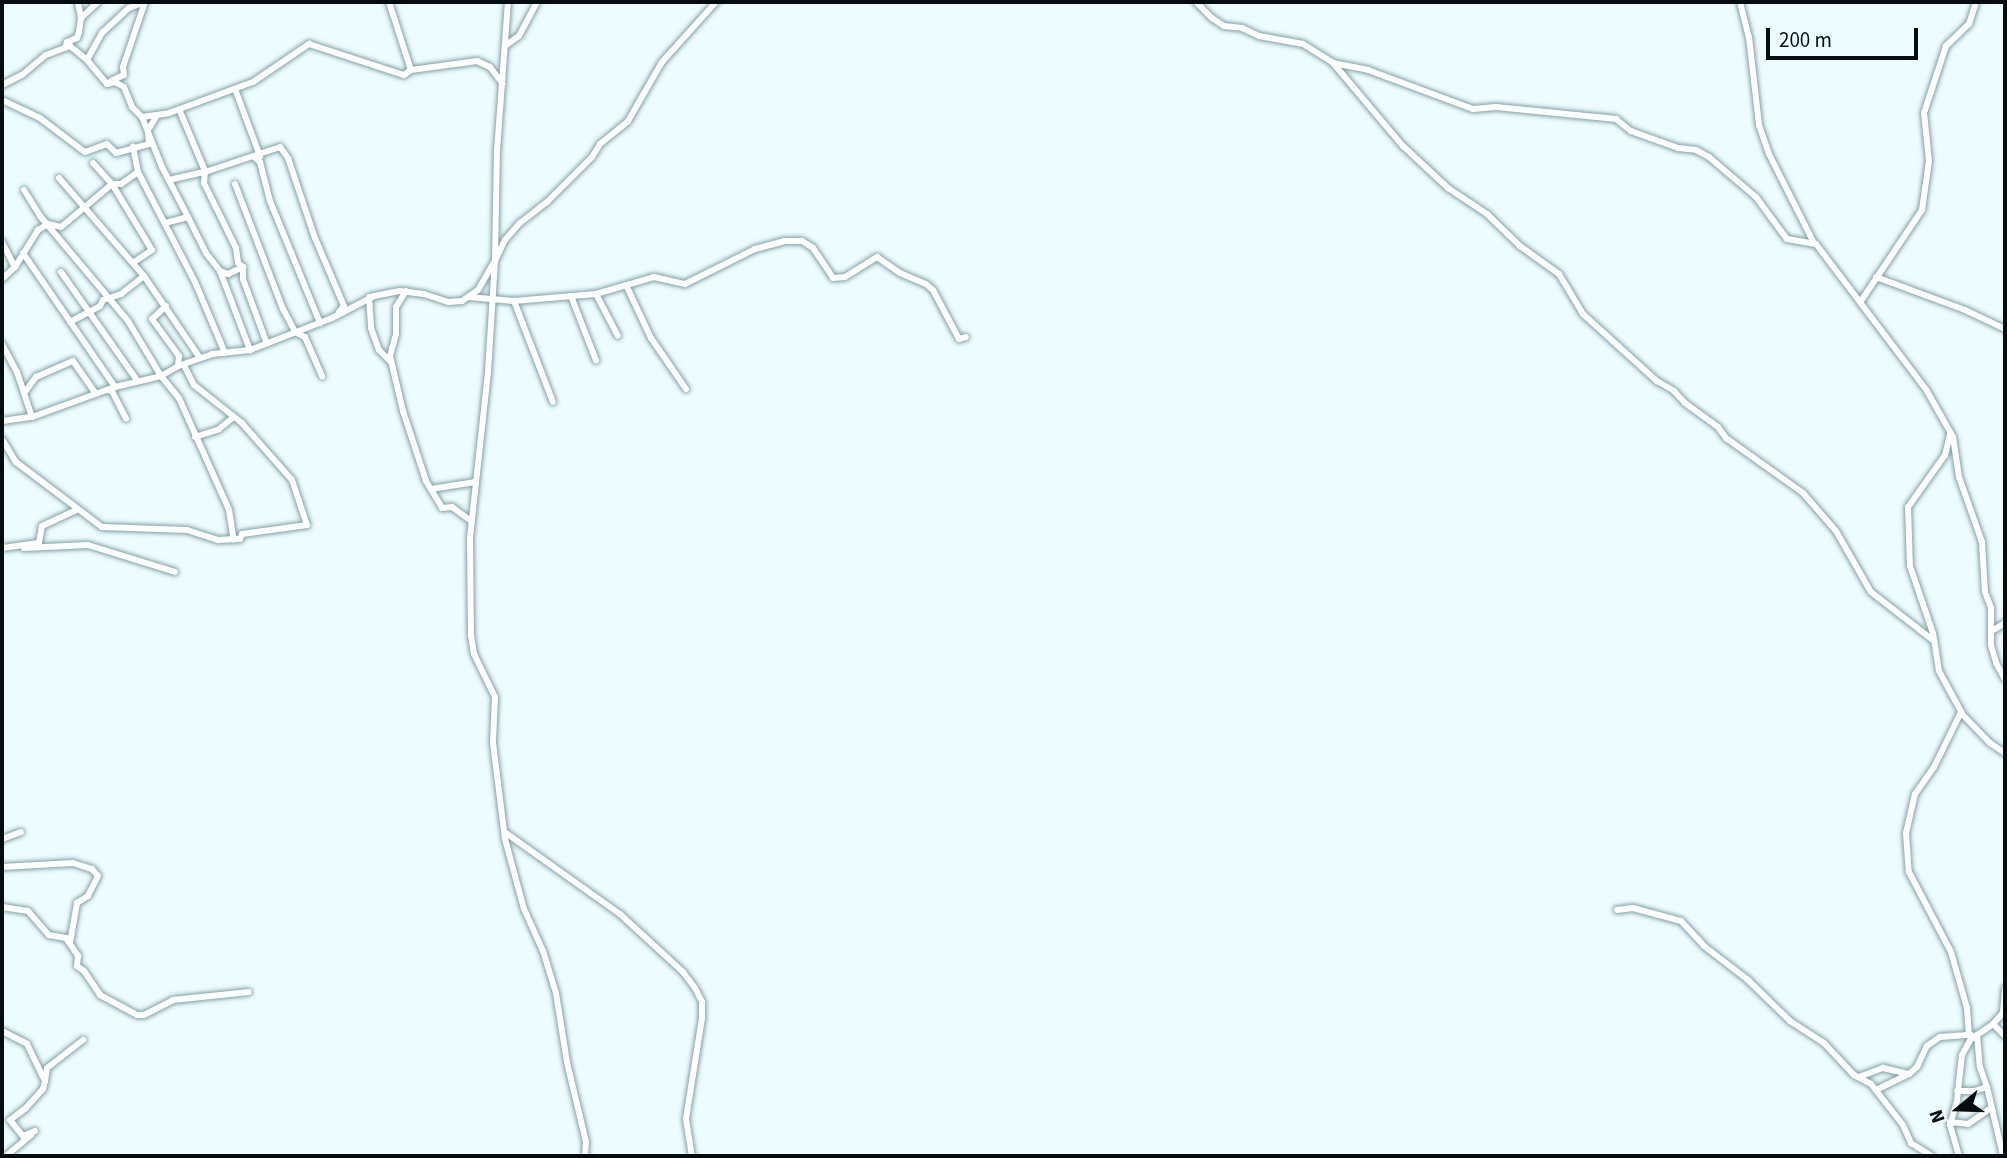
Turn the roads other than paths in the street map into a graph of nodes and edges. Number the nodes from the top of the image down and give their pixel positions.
1 (78, 2) edge
2 (98, 2) edge
3 (145, 2) edge
4 (388, 2) edge
5 (508, 2) edge
6 (537, 2) edge
7 (716, 2) edge
8 (1196, 2) edge
9 (1740, 2) edge
10 (1976, 2) edge
11 (82, 18) junction
12 (505, 46) junction
13 (65, 48) junction
14 (87, 60) junction
15 (1333, 63) junction
16 (411, 70) junction
17 (107, 84) junction
18 (2, 85) edge
19 (504, 85) junction
20 (235, 89) junction
21 (2, 100) edge
22 (180, 109) junction
23 (142, 117) junction
24 (156, 117) junction
25 (148, 130) junction
26 (133, 146) junction
27 (258, 153) junction
28 (93, 163) dead end
29 (232, 163) junction
30 (264, 170) dead end
31 (205, 171) junction
32 (138, 172) junction
33 (59, 178) dead end
34 (169, 180) junction
35 (112, 184) junction
36 (235, 184) dead end
37 (24, 190) dead end
38 (86, 208) junction
39 (40, 216) junction
40 (188, 217) junction
41 (165, 223) junction
42 (48, 224) junction
43 (2, 242) edge
44 (32, 242) junction
45 (1814, 243) junction
46 (23, 253) junction
47 (495, 261) junction
48 (133, 262) junction
49 (15, 267) junction
50 (243, 267) junction
51 (220, 271) junction
52 (61, 272) dead end
53 (2, 276) edge
54 (144, 276) junction
55 (1876, 277) junction
56 (627, 287) junction
57 (406, 291) junction
58 (596, 295) junction
59 (571, 296) junction
60 (469, 297) junction
61 (369, 298) junction
62 (108, 299) junction
63 (493, 300) junction
64 (1861, 301) junction
65 (514, 302) junction
66 (166, 306) junction
67 (90, 310) junction
68 (335, 316) junction
69 (70, 322) junction
70 (320, 323) junction
71 (2005, 329) edge
72 (295, 332) junction
73 (618, 336) dead end
74 (966, 337) dead end
75 (2, 344) edge
76 (267, 344) junction
77 (250, 350) junction
78 (225, 353) junction
79 (200, 358) junction
80 (596, 360) dead end
81 (392, 363) junction
82 (181, 365) junction
83 (161, 376) junction
84 (322, 376) dead end
85 (137, 380) junction
86 (115, 387) junction
87 (686, 389) dead end
88 (107, 390) junction
89 (25, 393) junction
90 (96, 394) junction
91 (553, 402) dead end
92 (32, 417) junction
93 (234, 417) junction
94 (126, 419) dead end
95 (2, 421) edge
96 (1950, 433) junction
97 (195, 436) junction
98 (2, 439) edge
99 (475, 482) junction
100 (431, 489) junction
101 (76, 510) junction
102 (471, 521) junction
103 (234, 540) junction
104 (2, 548) edge
105 (24, 548) junction
106 (175, 572) dead end
107 (2005, 623) edge
108 (1992, 631) junction
109 (1934, 641) junction
110 (2005, 679) edge
111 (1961, 712) junction
112 (2005, 753) edge
113 (22, 832) dead end
114 (506, 833) junction
115 (2, 839) edge
116 (2, 867) edge
117 (2, 907) edge
118 (1617, 910) dead end
119 (70, 943) junction
120 (2005, 988) edge
121 (249, 992) dead end
122 (1993, 1024) junction
123 (2, 1031) edge
124 (1973, 1035) junction
125 (2005, 1035) edge
126 (83, 1040) dead end
127 (1909, 1074) junction
128 (1859, 1077) junction
129 (45, 1081) junction
130 (1987, 1087) junction
131 (1876, 1090) junction
132 (1957, 1091) junction
133 (1991, 1108) junction
134 (1950, 1122) junction
135 (6, 1156) edge
136 (584, 1156) edge
137 (692, 1156) edge
138 (1932, 1156) edge
139 (1959, 1156) edge
140 (2003, 1156) edge

1 - 11 street
2 - 11 street
3 - 14 street
3 - 17 street
4 - 16 street
5 - 12 street
6 - 12 street
7 - 47 street
8 - 15 street
9 - 45 street
10 - 55 street
11 - 13 street
12 - 19 street
13 - 14 street
13 - 18 street
14 - 17 street
15 - 45 street
15 - 109 street
16 - 19 street
16 - 20 street
17 - 23 street
19 - 47 street
20 - 22 street
20 - 27 street
21 - 26 street
22 - 24 street
22 - 31 street
23 - 24 street
23 - 25 street
24 - 25 street
25 - 26 street
25 - 34 street
26 - 32 street
27 - 29 street
27 - 30 street
27 - 68 street
28 - 35 street
29 - 31 street
29 - 70 street
31 - 34 street
31 - 50 street
32 - 35 street
32 - 41 street
33 - 38 street
34 - 40 street
35 - 38 street
35 - 48 street
36 - 72 street
37 - 39 street
38 - 42 street
38 - 48 street
39 - 42 street
39 - 44 street
40 - 41 street
40 - 51 street
41 - 78 street
42 - 44 street
42 - 62 street
43 - 49 street
44 - 46 street
45 - 64 street
46 - 49 street
46 - 69 street
47 - 60 street
47 - 63 street
48 - 54 street
49 - 53 street
50 - 51 street
50 - 76 street
51 - 77 street
52 - 67 street
54 - 62 street
54 - 66 street
55 - 64 street
55 - 71 street
56 - 58 street
56 - 74 street
56 - 87 street
57 - 60 street
57 - 61 street
57 - 81 street
58 - 59 street
58 - 73 street
59 - 65 street
59 - 80 street
60 - 63 street
61 - 68 street
61 - 81 street
62 - 67 street
62 - 83 street
63 - 65 street
63 - 99 street
64 - 96 street
65 - 91 street
66 - 79 street
66 - 82 street
67 - 69 street
67 - 85 street
68 - 70 street
69 - 86 street
70 - 72 street
72 - 76 street
72 - 84 street
75 - 89 street
76 - 77 street
77 - 78 street
78 - 79 street
79 - 82 street
81 - 100 street
82 - 83 street
82 - 93 street
83 - 85 street
83 - 97 street
85 - 86 street
86 - 88 street
88 - 90 street
88 - 94 street
89 - 90 street
89 - 92 street
90 - 92 street
92 - 95 street
93 - 97 street
93 - 103 street
96 - 108 street
96 - 109 street
97 - 103 street
98 - 101 street
99 - 100 street
99 - 102 street
100 - 102 street
101 - 103 street
101 - 105 street
102 - 114 street
104 - 105 street
105 - 106 street
107 - 108 street
108 - 110 street
109 - 111 street
111 - 112 street
111 - 124 street
113 - 115 street
114 - 136 street
114 - 137 street
116 - 119 street
117 - 119 street
118 - 128 street
119 - 121 street
120 - 122 street
122 - 124 street
122 - 125 street
123 - 129 street
124 - 127 street
124 - 130 street
124 - 132 street
126 - 129 street
127 - 128 street
127 - 131 street
128 - 131 street
129 - 135 street
130 - 132 street
130 - 133 street
131 - 138 street
132 - 134 street
133 - 134 street
133 - 140 street
134 - 139 street

